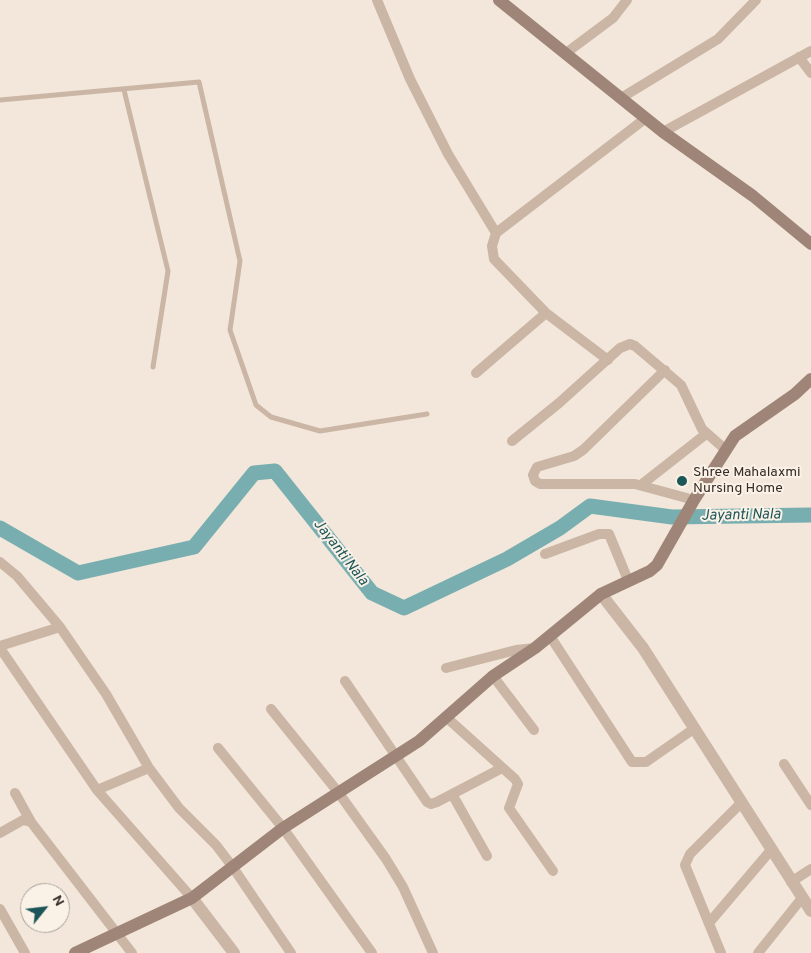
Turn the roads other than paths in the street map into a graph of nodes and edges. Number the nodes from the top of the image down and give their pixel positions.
1 (377, 0) edge
2 (499, 0) edge
3 (626, 0) edge
4 (756, 0) edge
5 (811, 51) edge
6 (566, 53) junction
7 (799, 58) junction
8 (811, 73) edge
9 (124, 90) junction
10 (621, 98) junction
11 (0, 100) edge
12 (646, 118) junction
13 (663, 132) junction
14 (496, 233) junction
15 (811, 244) edge
16 (546, 314) junction
17 (608, 360) junction
18 (153, 367) dead end
19 (665, 370) junction
20 (476, 373) dead end
21 (811, 379) edge
22 (427, 414) dead end
23 (706, 434) junction
24 (512, 441) dead end
25 (726, 450) junction
26 (641, 485) junction
27 (693, 501) junction
28 (545, 554) dead end
29 (0, 562) edge
30 (628, 580) junction
31 (601, 594) junction
32 (60, 627) junction
33 (550, 636) junction
34 (0, 647) edge
35 (535, 648) junction
36 (446, 668) dead end
37 (493, 676) junction
38 (345, 681) dead end
39 (271, 709) dead end
40 (446, 717) junction
41 (694, 728) junction
42 (534, 730) dead end
43 (218, 748) dead end
44 (398, 757) junction
45 (784, 764) dead end
46 (149, 768) junction
47 (502, 768) junction
48 (97, 790) junction
49 (338, 792) junction
50 (15, 793) dead end
51 (452, 794) junction
52 (742, 803) junction
53 (811, 805) edge
54 (31, 822) junction
55 (284, 828) junction
56 (0, 833) edge
57 (770, 850) junction
58 (487, 856) dead end
59 (232, 866) junction
60 (811, 869) edge
61 (553, 871) dead end
62 (791, 882) junction
63 (192, 898) junction
64 (802, 898) junction
65 (0, 909) edge
66 (811, 911) edge
67 (709, 923) junction
68 (118, 934) junction
69 (25, 953) edge
70 (75, 953) edge
71 (132, 953) edge
72 (234, 953) edge
73 (291, 953) edge
74 (372, 953) edge
75 (433, 953) edge
76 (722, 953) edge
77 (758, 953) edge

1 - 14 street
2 - 6 main road
3 - 6 street
4 - 10 street
5 - 7 street
6 - 10 main road
7 - 8 street
7 - 13 street
9 - 11 lane
9 - 18 lane
9 - 22 lane
10 - 12 main road
12 - 13 main road
12 - 14 street
13 - 15 main road
14 - 16 street
16 - 17 street
16 - 20 street
17 - 19 street
17 - 24 street
19 - 23 street
19 - 26 street
21 - 25 main road
23 - 25 street
23 - 26 street
25 - 27 main road
26 - 27 street
27 - 30 main road
28 - 30 street
29 - 32 street
30 - 31 main road
31 - 33 main road
31 - 41 street
32 - 34 street
32 - 46 street
33 - 35 main road
33 - 41 street
34 - 48 street
35 - 36 street
35 - 37 main road
37 - 40 main road
37 - 42 street
38 - 44 street
39 - 49 street
40 - 44 main road
40 - 47 street
41 - 52 street
43 - 55 street
44 - 49 main road
44 - 51 street
45 - 53 street
46 - 48 street
46 - 59 street
47 - 51 street
47 - 61 street
48 - 63 street
49 - 55 main road
49 - 75 street
50 - 54 street
51 - 58 street
52 - 57 street
52 - 67 street
54 - 56 street
54 - 68 street
55 - 59 main road
55 - 74 street
57 - 62 street
57 - 67 street
59 - 63 main road
59 - 73 street
60 - 62 street
62 - 64 street
63 - 68 main road
63 - 72 street
64 - 66 street
64 - 77 street
65 - 69 street
67 - 76 street
68 - 70 main road
68 - 71 street

